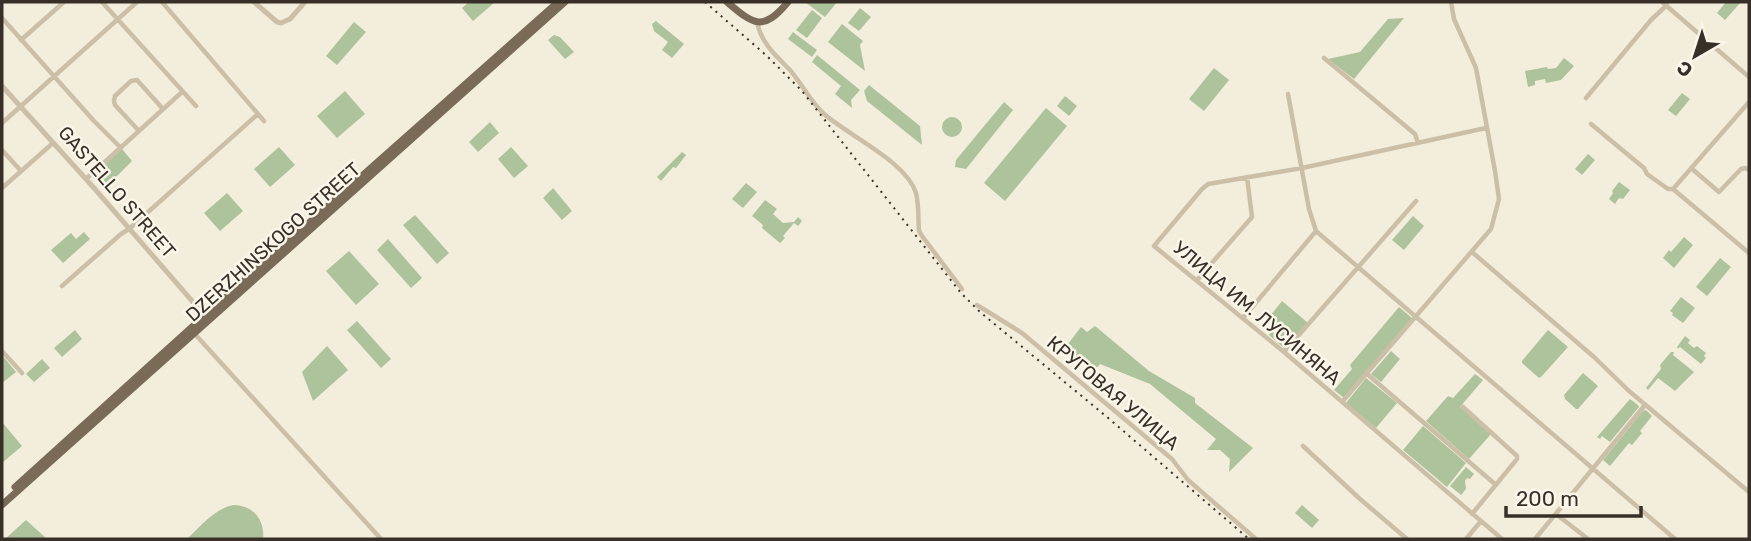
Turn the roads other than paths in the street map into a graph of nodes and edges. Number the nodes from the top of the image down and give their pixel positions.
1 (64, 2) edge
2 (102, 2) edge
3 (137, 2) edge
4 (162, 2) edge
5 (254, 2) edge
6 (305, 2) edge
7 (558, 2) edge
8 (565, 2) edge
9 (727, 2) edge
10 (788, 2) edge
11 (1451, 2) edge
12 (1664, 4) edge
13 (1660, 12) junction
14 (1667, 17) dead end
15 (2, 18) edge
16 (117, 19) junction
17 (757, 22) junction
18 (21, 40) junction
19 (1324, 58) dead end
20 (54, 77) junction
21 (1749, 77) edge
22 (2, 86) edge
23 (182, 92) junction
24 (1288, 94) dead end
25 (1586, 98) dead end
26 (1749, 102) edge
27 (196, 106) dead end
28 (20, 107) junction
29 (163, 109) junction
30 (258, 114) junction
31 (264, 121) dead end
32 (2, 123) edge
33 (1591, 124) dead end
34 (1486, 128) junction
35 (139, 131) junction
36 (53, 143) junction
37 (1418, 143) junction
38 (121, 148) junction
39 (2, 150) edge
40 (1302, 168) junction
41 (1691, 168) junction
42 (1749, 170) edge
43 (21, 172) junction
44 (1247, 177) junction
45 (86, 179) junction
46 (2, 188) edge
47 (1673, 189) junction
48 (1416, 201) dead end
49 (129, 229) junction
50 (1316, 231) junction
51 (1472, 252) junction
52 (1749, 253) edge
53 (1359, 267) junction
54 (1197, 280) junction
55 (62, 286) dead end
56 (962, 289) dead end
57 (976, 305) dead end
58 (1416, 316) junction
59 (207, 317) junction
60 (1242, 318) junction
61 (192, 331) junction
62 (2, 351) edge
63 (1284, 352) junction
64 (22, 373) dead end
65 (1366, 373) junction
66 (1342, 402) junction
67 (1645, 405) junction
68 (1463, 407) dead end
69 (1303, 446) dead end
70 (1592, 467) junction
71 (1496, 485) junction
72 (1749, 492) edge
73 (2, 500) edge
74 (2, 505) edge
75 (1472, 514) junction
76 (1556, 514) junction
77 (1481, 522) junction
78 (381, 539) edge
79 (1256, 539) edge
80 (1407, 539) edge
81 (1466, 539) edge
82 (1502, 539) edge
83 (1535, 539) edge
84 (1588, 539) edge
85 (1675, 539) edge

1 - 18 street
2 - 16 street
3 - 16 street
4 - 30 street
5 - 6 street
7 - 59 main road, DZERZHINSKOGO STREET
8 - 59 main road, DZERZHINSKOGO STREET
9 - 17 main road
10 - 17 main road
11 - 34 street
12 - 13 street
12 - 21 street
13 - 14 street
13 - 25 street
15 - 18 street
16 - 20 street
16 - 23 street
17 - 56 street
18 - 20 street
19 - 37 street
20 - 28 street
20 - 38 street
22 - 28 street, GASTELLO STREET
23 - 27 street
23 - 29 street
24 - 40 street
26 - 41 street
28 - 32 street
28 - 36 street, GASTELLO STREET
29 - 35 street
29 - 35 street
30 - 31 street
30 - 49 street
33 - 47 street
34 - 37 street
34 - 51 street
35 - 38 street
36 - 43 street
36 - 45 street, GASTELLO STREET
37 - 40 street
38 - 45 street
39 - 43 street
40 - 44 street
40 - 50 street
41 - 42 street
41 - 47 street
43 - 46 street
44 - 54 street
44 - 54 street, УЛИЦА ИМ. ЛУСИНЯНА
45 - 49 street, GASTELLO STREET
47 - 52 street
48 - 53 street
49 - 55 street
49 - 59 street, GASTELLO STREET
50 - 53 street
50 - 60 street
51 - 58 street
51 - 67 street
53 - 58 street
53 - 63 street
54 - 60 street, УЛИЦА ИМ. ЛУСИНЯНА
57 - 79 street, КРУГОВАЯ УЛИЦА
58 - 65 street
58 - 70 street
59 - 61 main road, DZERZHINSKOGO STREET
60 - 63 street, УЛИЦА ИМ. ЛУСИНЯНА
61 - 73 main road, DZERZHINSKOGO STREET
61 - 74 main road, DZERZHINSKOGO STREET
61 - 78 street
62 - 64 street
63 - 66 street, УЛИЦА ИМ. ЛУСИНЯНА
65 - 66 street
65 - 71 street
66 - 75 street, УЛИЦА ИМ. ЛУСИНЯНА
67 - 70 street
67 - 72 street
68 - 71 street
69 - 80 street
70 - 76 street
70 - 85 street
71 - 75 street
75 - 77 street, УЛИЦА ИМ. ЛУСИНЯНА
76 - 83 street
76 - 84 street
77 - 81 street
77 - 82 street, УЛИЦА ИМ. ЛУСИНЯНА

